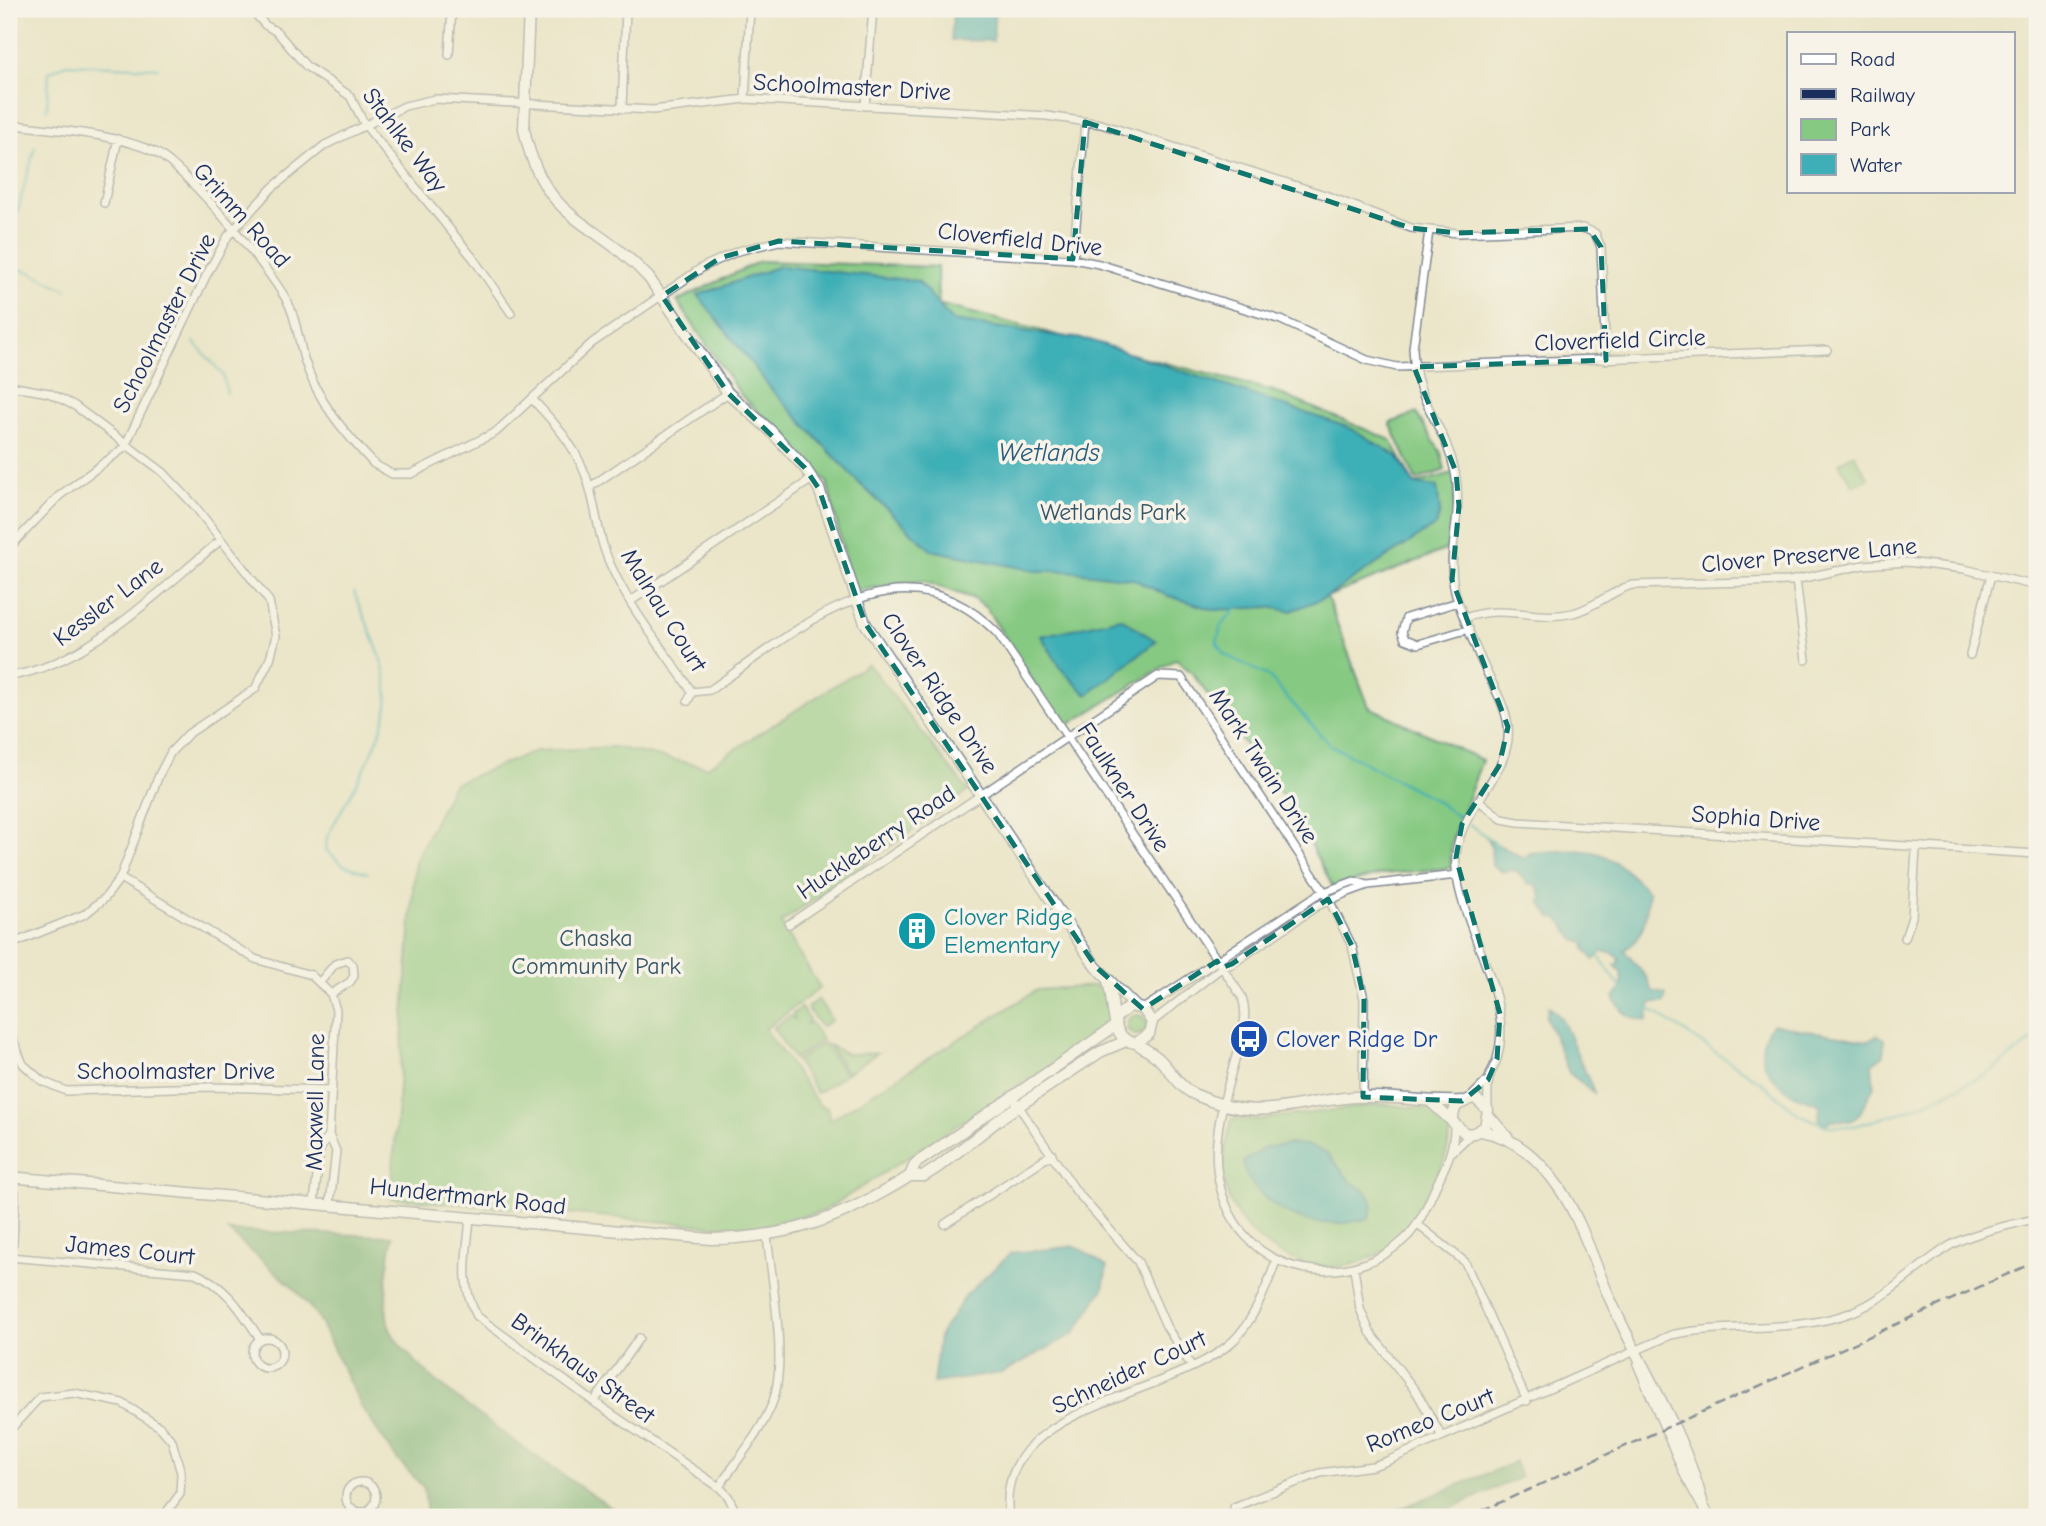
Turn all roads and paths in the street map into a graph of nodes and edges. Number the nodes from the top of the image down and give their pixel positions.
1 (251, 9) edge
2 (452, 9) edge
3 (529, 9) edge
4 (626, 9) edge
5 (750, 9) edge
6 (873, 9) edge
7 (449, 55) dead end
8 (745, 99) junction
9 (525, 103) junction
10 (865, 106) junction
11 (621, 109) junction
12 (1085, 122) junction
13 (9, 124) edge
14 (365, 125) junction
15 (118, 139) junction
16 (104, 203) dead end
17 (234, 230) junction
18 (1429, 231) junction
19 (1073, 259) junction
20 (662, 296) junction
21 (511, 313) dead end
22 (1827, 350) dead end
23 (1606, 360) junction
24 (1414, 367) junction
25 (9, 386) edge
26 (728, 393) junction
27 (533, 400) junction
28 (125, 445) junction
29 (812, 479) junction
30 (590, 487) junction
31 (221, 540) junction
32 (9, 548) edge
33 (1991, 575) junction
34 (1796, 580) junction
35 (2037, 586) edge
36 (856, 599) junction
37 (631, 601) junction
38 (1458, 602) junction
39 (1465, 618) junction
40 (1469, 629) junction
41 (1970, 655) dead end
42 (1806, 660) dead end
43 (9, 676) edge
44 (1158, 676) joint
45 (692, 692) junction
46 (688, 701) dead end
47 (1069, 738) junction
48 (982, 793) junction
49 (1478, 800) junction
50 (1916, 848) junction
51 (2037, 854) edge
52 (1457, 875) junction
53 (120, 878) junction
54 (1326, 896) junction
55 (789, 924) dead end
56 (1905, 937) dead end
57 (9, 945) edge
58 (1219, 964) junction
59 (1107, 979) junction
60 (320, 982) junction
61 (331, 993) junction
62 (1139, 1007) junction
63 (1116, 1022) junction
64 (1152, 1025) junction
65 (9, 1030) edge
66 (1131, 1042) junction
67 (17, 1054) junction
68 (9, 1058) edge
69 (1159, 1059) junction
70 (1489, 1080) junction
71 (332, 1090) junction
72 (1363, 1097) junction
73 (1465, 1100) junction
74 (1428, 1101) junction
75 (1016, 1103) junction
76 (1223, 1106) junction
77 (1489, 1113) junction
78 (1453, 1121) junction
79 (1478, 1132) junction
80 (329, 1135) junction
81 (1508, 1138) junction
82 (1452, 1153) junction
83 (1052, 1154) junction
84 (910, 1176) junction
85 (9, 1177) edge
86 (314, 1203) junction
87 (330, 1204) junction
88 (470, 1218) junction
89 (2037, 1218) edge
90 (945, 1224) dead end
91 (1418, 1225) junction
92 (767, 1236) junction
93 (9, 1249) edge
94 (9, 1257) edge
95 (1276, 1261) junction
96 (1354, 1268) junction
97 (639, 1338) dead end
98 (260, 1339) junction
99 (1634, 1350) junction
100 (1192, 1367) junction
101 (1527, 1401) junction
102 (594, 1402) junction
103 (9, 1431) edge
104 (1441, 1435) junction
105 (719, 1487) junction
106 (1234, 1507) dead end
107 (352, 1508) junction
108 (163, 1517) edge
109 (344, 1517) edge
110 (738, 1517) edge
111 (1009, 1517) edge
112 (1709, 1517) edge

1 - 14 street, Stahlke Way
2 - 7 street
3 - 9 street, Clover Ridge Drive
4 - 11 street
5 - 8 street
6 - 10 street
8 - 10 street, Schoolmaster Drive
8 - 11 street, Schoolmaster Drive
9 - 11 street, Schoolmaster Drive
9 - 14 street, Schoolmaster Drive
9 - 20 street, Clover Ridge Drive
10 - 12 street, Schoolmaster Drive
12 - 18 street, Schoolmaster Drive
12 - 19 street
13 - 15 street, Grimm Road
14 - 17 street, Schoolmaster Drive
14 - 21 street, Stahlke Way
15 - 16 street
15 - 17 street, Grimm Road
17 - 27 street, Grimm Road
17 - 28 street, Schoolmaster Drive
18 - 23 street, Schoolmaster Drive
18 - 24 street
19 - 20 street, Cloverfield Drive
19 - 24 street, Cloverfield Drive
20 - 26 street, Clover Ridge Drive
20 - 27 street, Grimm Road
22 - 23 street, Cloverfield Circle
23 - 24 street, Cloverfield Circle
24 - 38 street
25 - 28 street
26 - 29 street, Clover Ridge Drive
26 - 30 street
27 - 30 street, Malnau Court
28 - 31 street
28 - 32 street, Schoolmaster Drive
29 - 36 street, Clover Ridge Drive
29 - 37 street
30 - 37 street, Malnau Court
31 - 43 street, Kessler Lane
31 - 53 street
33 - 34 street, Clover Preserve Lane
33 - 35 street, Clover Preserve Lane
33 - 41 street
34 - 39 street, Clover Preserve Lane
34 - 42 street
36 - 45 street, Faulkner Drive
36 - 47 street, Faulkner Drive
36 - 48 street, Clover Ridge Drive
37 - 45 street, Malnau Court
38 - 39 street
38 - 40 street
39 - 40 street
40 - 49 street
44 - 47 street, Huckleberry Road
44 - 54 street, Mark Twain Drive
45 - 46 street
47 - 48 street, Huckleberry Road
47 - 58 street, Faulkner Drive
48 - 55 street, Huckleberry Road
48 - 59 street, Clover Ridge Drive
49 - 50 street, Sophia Drive
49 - 52 street
50 - 51 street, Sophia Drive
50 - 56 street
52 - 54 street
52 - 70 street
53 - 57 street
53 - 60 street
54 - 58 street
54 - 72 street, Mark Twain Drive
58 - 62 street
58 - 64 street
58 - 76 street, Faulkner Drive
59 - 62 street, Clover Ridge Drive
59 - 63 street, Clover Ridge Drive
60 - 61 street
60 - 61 street
61 - 71 street, Maxwell Lane
62 - 63 street
62 - 64 street
63 - 66 street
63 - 75 street
64 - 66 street
64 - 69 street
65 - 67 street, Schoolmaster Drive
66 - 69 street
66 - 75 street
67 - 68 street
67 - 71 street, Schoolmaster Drive
69 - 76 street
70 - 73 street
70 - 77 street
71 - 80 street, Maxwell Lane
72 - 74 street
72 - 76 street
73 - 74 street
73 - 77 street
73 - 78 street
74 - 78 street
75 - 83 street
75 - 84 street
75 - 84 street
76 - 95 street
77 - 79 street
77 - 81 street
78 - 79 street
78 - 82 street
79 - 81 street
79 - 82 street
80 - 86 street
80 - 87 street, Maxwell Lane
81 - 99 street
82 - 91 street
83 - 90 street
83 - 100 street
84 - 92 street, Hundertmark Road
85 - 86 street, Hundertmark Road
85 - 93 street
86 - 87 street, Hundertmark Road
87 - 88 street, Hundertmark Road
88 - 92 street, Hundertmark Road
88 - 102 street, Brinkhaus Street
89 - 99 street, Romeo Court
91 - 96 street
91 - 101 street
92 - 105 street
94 - 98 street, James Court
95 - 96 street
95 - 100 street, Schneider Court
96 - 104 street
97 - 102 street
98 - 98 street
99 - 101 street, Romeo Court
99 - 112 street
100 - 111 street, Schneider Court
101 - 104 street, Romeo Court
102 - 105 street, Brinkhaus Street
103 - 108 street
104 - 106 street, Romeo Court
105 - 110 street, Brinkhaus Street
107 - 107 street
107 - 109 street

